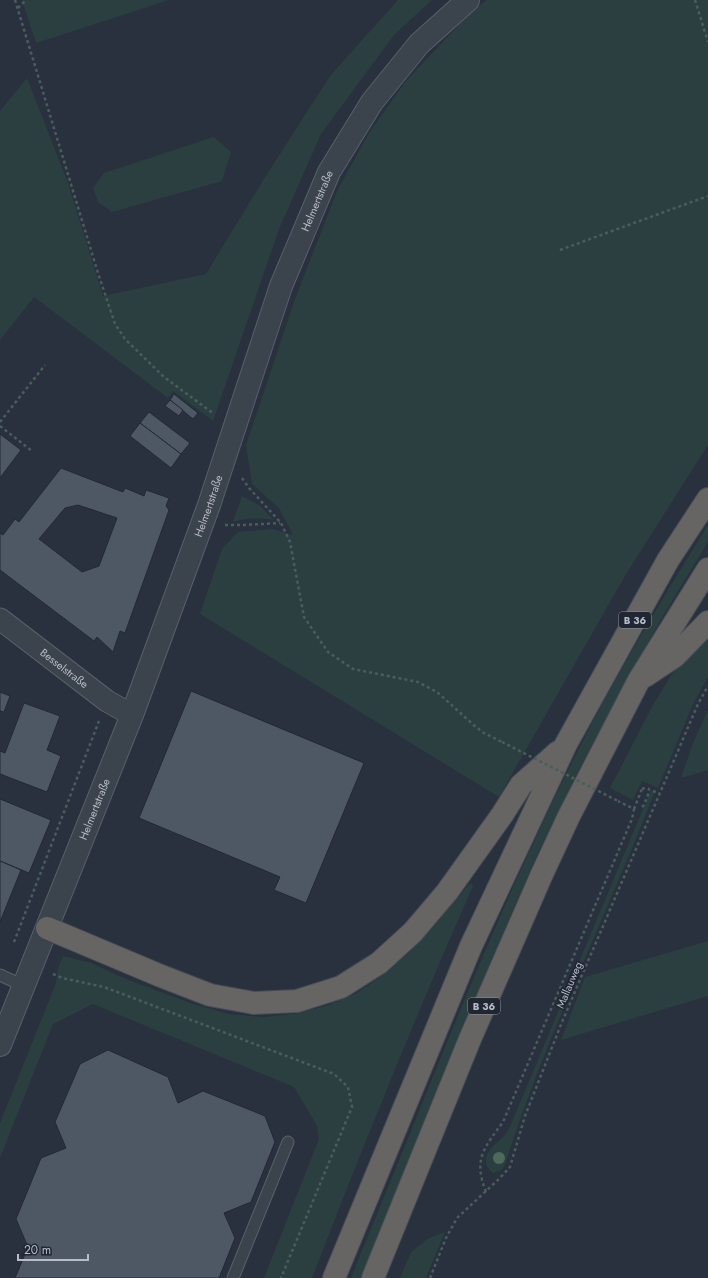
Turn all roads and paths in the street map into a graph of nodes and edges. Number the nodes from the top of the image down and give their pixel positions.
1 (15, 0) edge
2 (26, 0) edge
3 (468, 0) edge
4 (695, 0) edge
5 (18, 8) junction
6 (708, 42) edge
7 (708, 196) edge
8 (560, 250) dead end
9 (45, 366) dead end
10 (214, 414) dead end
11 (0, 422) edge
12 (0, 426) edge
13 (32, 451) dead end
14 (225, 454) junction
15 (708, 499) edge
16 (209, 505) junction
17 (281, 523) junction
18 (708, 568) edge
19 (0, 619) edge
20 (708, 622) edge
21 (639, 680) junction
22 (708, 686) edge
23 (106, 701) junction
24 (132, 715) junction
25 (566, 744) junction
26 (653, 791) dead end
27 (660, 794) junction
28 (642, 807) dead end
29 (634, 809) junction
30 (47, 928) junction
31 (32, 965) junction
32 (0, 975) edge
33 (24, 986) junction
34 (0, 1045) edge
35 (288, 1142) dead end
36 (486, 1192) junction
37 (233, 1278) edge
38 (281, 1278) edge
39 (334, 1278) edge
40 (373, 1278) edge
41 (430, 1278) edge

1 - 5 path
2 - 5 path
3 - 14 street, Helmertstraße
4 - 6 path
5 - 10 path
7 - 8 path
9 - 11 path
12 - 13 path
14 - 16 street, Helmertstraße
14 - 17 path
15 - 25 highway, B 36
16 - 17 path
16 - 24 street, Helmertstraße
17 - 29 path, bridge
18 - 21 highway, B 36
19 - 23 street, Besselstraße
20 - 21 highway
21 - 40 highway, B 36
22 - 27 path, Mallauweg
23 - 24 street, Besselstraße
23 - 31 path
24 - 30 street, Helmertstraße
25 - 30 highway
25 - 39 highway, B 36
26 - 27 path
27 - 36 path, Mallauweg
28 - 29 path, bridge
29 - 36 path
30 - 31 street, Helmertstraße
31 - 33 street, Helmertstraße
31 - 38 path
32 - 33 lane
33 - 34 street, Helmertstraße
35 - 37 lane
36 - 41 path, Mallauweg

